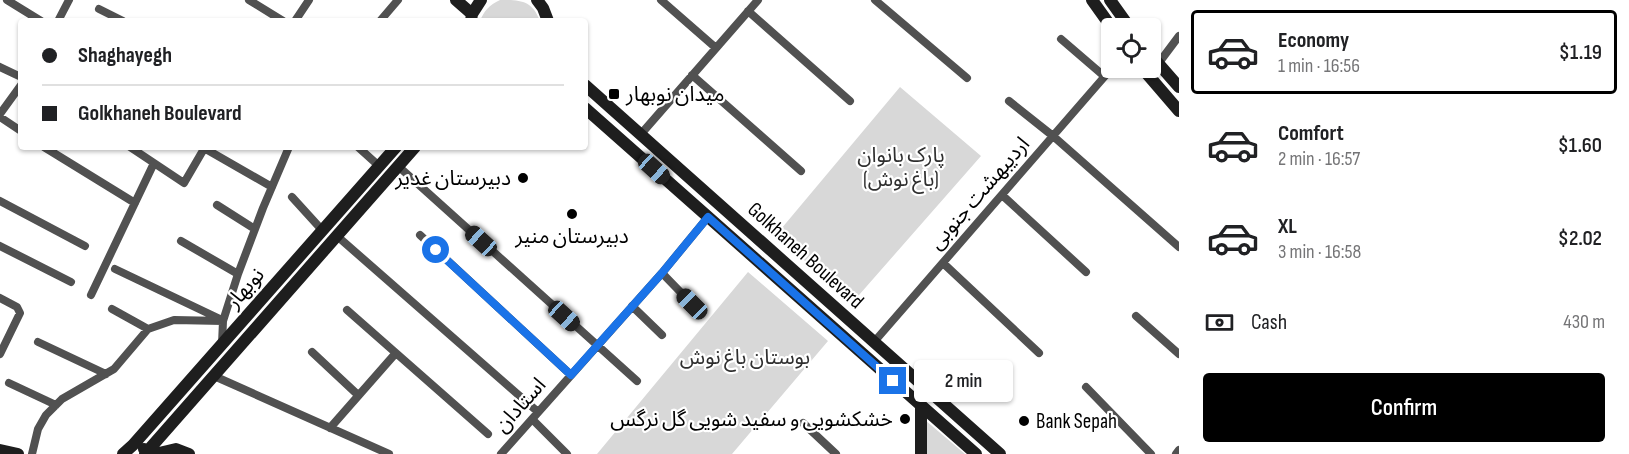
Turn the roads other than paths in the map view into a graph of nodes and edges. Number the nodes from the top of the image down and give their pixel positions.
1 (7, 0) edge
2 (69, 0) edge
3 (249, 0) edge
4 (309, 0) edge
5 (398, 0) edge
6 (456, 0) edge
7 (481, 0) edge
8 (661, 0) edge
9 (758, 0) edge
10 (875, 0) edge
11 (1092, 0) edge
12 (1110, 0) edge
13 (543, 3) edge
14 (99, 9) dead end
15 (748, 11) junction
16 (471, 17) edge
17 (36, 18) edge
18 (60, 18) edge
19 (117, 18) edge
20 (276, 18) edge
21 (297, 18) edge
22 (383, 18) edge
23 (547, 18) edge
24 (1105, 18) edge
25 (1123, 18) edge
26 (1179, 36) edge
27 (1061, 39) dead end
28 (716, 48) junction
29 (1161, 53) edge
30 (0, 67) edge
31 (1161, 67) edge
32 (1101, 73) edge
33 (692, 75) junction
34 (18, 76) edge
35 (967, 78) dead end
36 (1102, 78) edge
37 (1151, 78) edge
38 (1179, 87) edge
39 (588, 88) edge
40 (18, 89) edge
41 (850, 101) dead end
42 (1009, 101) dead end
43 (588, 111) edge
44 (1179, 111) edge
45 (0, 116) edge
46 (18, 129) edge
47 (640, 134) junction
48 (1053, 136) junction
49 (49, 150) edge
50 (134, 150) edge
51 (202, 150) edge
52 (209, 150) edge
53 (288, 150) edge
54 (361, 150) edge
55 (393, 150) edge
56 (412, 150) edge
57 (154, 163) junction
58 (379, 166) junction
59 (398, 166) junction
60 (801, 171) dead end
61 (272, 187) junction
62 (1002, 195) junction
63 (292, 197) dead end
64 (0, 201) edge
65 (135, 203) junction
66 (216, 204) dead end
67 (708, 217) junction
68 (255, 229) junction
69 (322, 230) junction
70 (420, 235) dead end
71 (337, 236) junction
72 (181, 241) dead end
73 (0, 246) edge
74 (85, 246) dead end
75 (1179, 247) edge
76 (943, 263) junction
77 (115, 269) dead end
78 (1086, 272) dead end
79 (662, 273) junction
80 (238, 274) junction
81 (71, 282) dead end
82 (91, 295) dead end
83 (0, 298) edge
84 (692, 304) dead end
85 (632, 306) junction
86 (112, 309) dead end
87 (347, 310) dead end
88 (1136, 316) dead end
89 (223, 321) junction
90 (148, 329) junction
91 (662, 335) dead end
92 (38, 342) dead end
93 (874, 342) junction
94 (222, 345) junction
95 (597, 346) junction
96 (312, 352) dead end
97 (1039, 353) dead end
98 (0, 354) edge
99 (395, 354) junction
100 (1179, 354) edge
101 (106, 374) junction
102 (571, 375) junction
103 (214, 376) junction
104 (637, 381) dead end
105 (9, 383) dead end
106 (1086, 387) dead end
107 (358, 395) junction
108 (56, 405) junction
109 (921, 405) junction
110 (535, 416) junction
111 (803, 423) dead end
112 (330, 428) junction
113 (488, 434) dead end
114 (133, 446) junction
115 (0, 450) edge
116 (1179, 450) edge
117 (153, 453) edge
118 (18, 454) edge
119 (32, 454) edge
120 (123, 454) edge
121 (189, 454) edge
122 (388, 454) edge
123 (501, 454) edge
124 (567, 454) edge
125 (836, 454) edge
126 (921, 454) edge
127 (976, 454) edge
128 (1000, 454) edge
129 (1151, 454) edge
130 (1176, 454) edge

1 - 17 street
2 - 18 street
3 - 20 street
4 - 21 street
5 - 22 street
6 - 16 main road
7 - 16 main road
8 - 28 street
9 - 15 street
10 - 35 street
11 - 24 main road
12 - 25 main road
13 - 23 main road
14 - 19 street
15 - 28 street
15 - 41 street
26 - 29 street
27 - 32 street
28 - 33 street
30 - 34 street
31 - 38 main road
33 - 47 street
33 - 60 street
36 - 48 street, اردیبهشت جنوبی
37 - 44 main road
39 - 47 main road, Golkhaneh Boulevard
40 - 45 street
42 - 48 street
43 - 67 main road, Golkhaneh Boulevard
45 - 46 street
47 - 93 main road, Golkhaneh Boulevard
48 - 62 street, اردیبهشت جنوبی
48 - 75 street
49 - 65 street
50 - 57 street
51 - 57 street
52 - 61 street
53 - 61 street
54 - 58 street
55 - 58 main road, نوبهار
56 - 59 main road, نوبهار
57 - 65 street
58 - 69 main road, نوبهار
59 - 71 main road, نوبهار
59 - 95 street
61 - 68 street
62 - 76 street, اردیبهشت جنوبی
62 - 78 street
63 - 69 street
64 - 74 street
65 - 82 street
66 - 68 street
67 - 79 street, استادان
67 - 109 main road, Golkhaneh Boulevard
68 - 80 street
69 - 94 main road, نوبهار
70 - 102 street
71 - 103 main road, نوبهار
71 - 110 street
72 - 80 street
73 - 81 street
76 - 93 street, اردیبهشت جنوبی
76 - 97 street
77 - 89 street
79 - 84 street
79 - 85 street, استادان
80 - 89 street
83 - 98 street
85 - 91 street
85 - 95 street, استادان
86 - 90 street
87 - 99 street
88 - 100 street
89 - 90 street, نوبهار
89 - 94 street
90 - 101 street
92 - 101 street
93 - 128 main road, Golkhaneh Boulevard
94 - 114 main road, نوبهار
95 - 102 street, استادان
95 - 104 street
96 - 107 street
99 - 107 street
99 - 113 street
101 - 108 street
102 - 110 street, استادان
103 - 112 street
103 - 117 main road, نوبهار
105 - 108 street
106 - 129 street
107 - 112 street
108 - 119 street
109 - 126 main road
109 - 127 main road, Golkhaneh Boulevard
110 - 123 street, استادان
110 - 124 street
111 - 125 street
112 - 122 street
114 - 117 main road
114 - 120 main road, نوبهار
115 - 118 main road
116 - 130 street
117 - 121 main road

